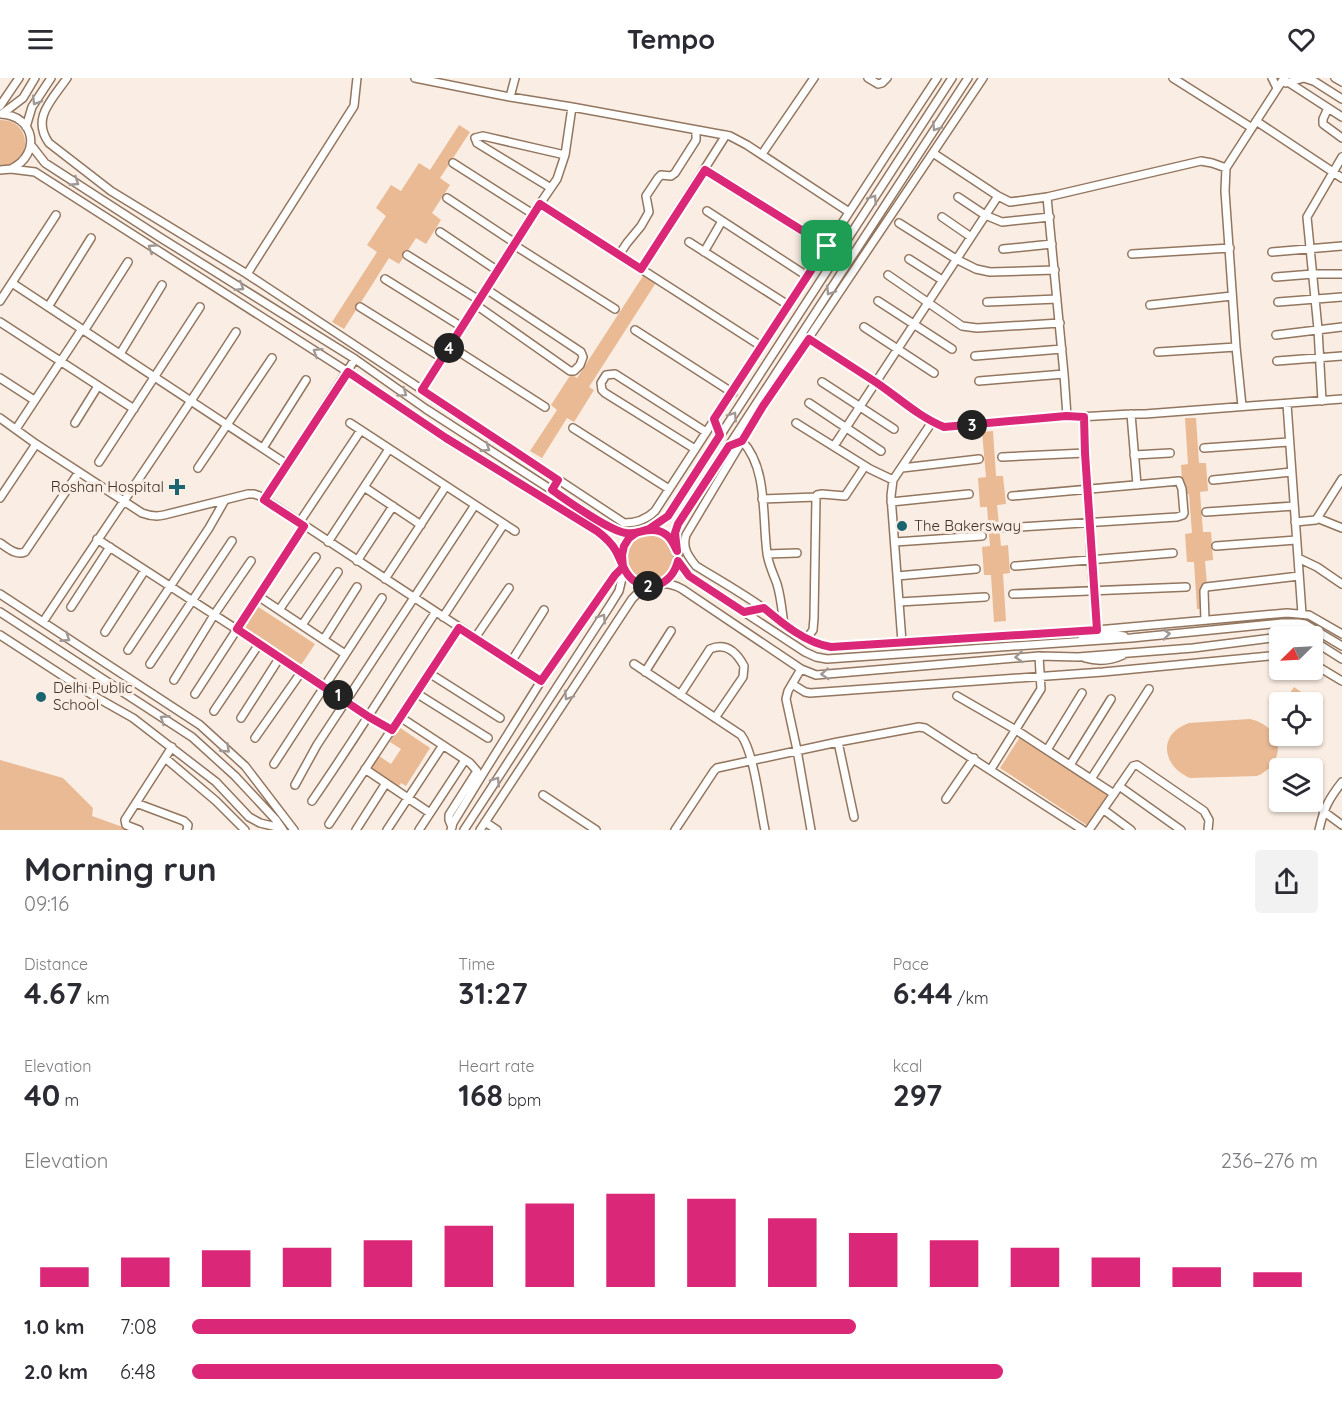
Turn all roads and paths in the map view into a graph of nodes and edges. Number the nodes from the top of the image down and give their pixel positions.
1 (18, 78) edge
2 (35, 78) edge
3 (51, 78) edge
4 (66, 78) edge
5 (357, 78) edge
6 (418, 78) edge
7 (515, 78) edge
8 (814, 78) edge
9 (868, 78) edge
10 (887, 78) edge
11 (937, 78) edge
12 (952, 78) edge
13 (968, 78) edge
14 (983, 78) edge
15 (1173, 78) edge
16 (1272, 78) edge
17 (1335, 78) edge
18 (1311, 79) edge
19 (1282, 82) edge
20 (1342, 82) edge
21 (510, 97) junction
22 (1342, 99) edge
23 (572, 106) junction
24 (1328, 108) junction
25 (1, 111) edge
26 (1342, 117) edge
27 (1254, 125) junction
28 (27, 127) junction
29 (696, 130) junction
30 (726, 135) junction
31 (1342, 138) edge
32 (31, 145) junction
33 (933, 153) junction
34 (564, 154) junction
35 (762, 154) junction
36 (1342, 157) edge
37 (453, 163) dead end
38 (1226, 168) junction
39 (4, 170) edge
40 (705, 170) junction
41 (1333, 172) junction
42 (1342, 178) edge
43 (551, 188) junction
44 (111, 191) junction
45 (998, 196) junction
46 (958, 197) dead end
47 (1047, 197) junction
48 (447, 198) dead end
49 (104, 201) junction
50 (540, 204) junction
51 (707, 211) dead end
52 (849, 212) junction
53 (533, 214) junction
54 (56, 215) dead end
55 (985, 215) junction
56 (942, 217) dead end
57 (1050, 217) junction
58 (722, 221) junction
59 (899, 223) dead end
60 (440, 232) dead end
61 (971, 237) junction
62 (91, 238) dead end
63 (689, 243) dead end
64 (514, 244) junction
65 (1052, 244) junction
66 (827, 246) junction
67 (1342, 246) edge
68 (1230, 248) junction
69 (1003, 249) dead end
70 (1310, 249) junction
71 (705, 252) junction
72 (1272, 252) dead end
73 (1132, 254) dead end
74 (407, 255) dead end
75 (619, 255) junction
76 (909, 259) dead end
77 (956, 259) junction
78 (128, 262) dead end
79 (641, 269) junction
80 (1055, 270) junction
81 (498, 271) junction
82 (247, 274) junction
83 (1313, 274) junction
84 (1342, 274) edge
85 (888, 275) dead end
86 (807, 276) junction
87 (1276, 276) dead end
88 (385, 279) dead end
89 (942, 280) junction
90 (12, 284) junction
91 (162, 285) dead end
92 (486, 289) junction
93 (1232, 296) junction
94 (1342, 297) edge
95 (1057, 299) junction
96 (1315, 299) junction
97 (0, 301) edge
98 (878, 301) dead end
99 (987, 302) dead end
100 (1278, 302) dead end
101 (477, 303) junction
102 (928, 303) junction
103 (788, 305) junction
104 (1150, 305) dead end
105 (48, 307) junction
106 (200, 307) dead end
107 (360, 307) dead end
108 (615, 309) dead end
109 (0, 322) edge
110 (1060, 323) junction
111 (914, 324) junction
112 (462, 327) junction
113 (864, 327) dead end
114 (1342, 327) edge
115 (1318, 329) junction
116 (83, 330) junction
117 (635, 330) dead end
118 (236, 332) dead end
119 (1275, 334) dead end
120 (809, 339) junction
121 (450, 346) junction
122 (761, 346) junction
123 (1236, 347) junction
124 (898, 349) junction
125 (952, 349) dead end
126 (1062, 349) junction
127 (1158, 352) dead end
128 (120, 354) junction
129 (975, 356) dead end
130 (1342, 356) edge
131 (272, 358) dead end
132 (442, 358) junction
133 (1319, 358) junction
134 (355, 359) junction
135 (61, 361) junction
136 (1277, 361) dead end
137 (348, 372) junction
138 (934, 373) dead end
139 (1064, 374) junction
140 (0, 378) edge
141 (156, 378) junction
142 (306, 380) dead end
143 (979, 381) dead end
144 (822, 382) dead end
145 (875, 382) junction
146 (98, 386) junction
147 (422, 390) junction
148 (733, 393) junction
149 (1342, 399) edge
150 (34, 400) junction
151 (191, 401) junction
152 (1322, 401) junction
153 (808, 403) dead end
154 (1287, 404) junction
155 (1242, 406) junction
156 (545, 407) dead end
157 (860, 407) junction
158 (134, 409) junction
159 (1131, 414) junction
160 (1066, 416) junction
161 (1084, 417) junction
162 (0, 418) edge
163 (714, 419) junction
164 (932, 422) junction
165 (75, 423) dead end
166 (350, 423) dead end
167 (796, 423) dead end
168 (228, 425) junction
169 (573, 428) dead end
170 (846, 428) junction
171 (16, 429) junction
172 (894, 429) dead end
173 (361, 430) junction
174 (706, 432) junction
175 (720, 435) junction
176 (742, 441) junction
177 (1289, 442) junction
178 (36, 444) junction
179 (729, 446) junction
180 (834, 446) junction
181 (262, 448) junction
182 (1204, 448) dead end
183 (389, 449) junction
184 (695, 449) junction
185 (881, 451) dead end
186 (1085, 453) junction
187 (1170, 453) dead end
188 (1134, 455) junction
189 (1002, 457) dead end
190 (979, 459) dead end
191 (99, 462) dead end
192 (288, 465) junction
193 (865, 466) junction
194 (198, 468) dead end
195 (902, 468) junction
196 (79, 472) junction
197 (1291, 472) junction
198 (1342, 479) edge
199 (558, 480) junction
200 (893, 480) junction
201 (1213, 480) dead end
202 (1137, 485) junction
203 (364, 486) junction
204 (446, 486) junction
205 (669, 489) junction
206 (1087, 489) junction
207 (552, 490) junction
208 (969, 494) dead end
209 (1012, 496) dead end
210 (816, 497) junction
211 (0, 498) edge
212 (762, 499) junction
213 (225, 500) junction
214 (264, 500) junction
215 (123, 501) junction
216 (891, 502) junction
217 (475, 505) junction
218 (393, 506) junction
219 (1294, 506) junction
220 (1206, 512) dead end
221 (1317, 518) junction
222 (1295, 522) junction
223 (1089, 523) junction
224 (301, 524) junction
225 (504, 524) junction
226 (421, 525) junction
227 (1004, 528) dead end
228 (1342, 528) edge
229 (649, 529) junction
230 (515, 531) dead end
231 (636, 533) junction
232 (982, 536) dead end
233 (98, 539) junction
234 (1296, 540) junction
235 (232, 541) dead end
236 (327, 542) junction
237 (894, 542) junction
238 (0, 543) edge
239 (1216, 546) dead end
240 (110, 547) junction
241 (677, 551) junction
242 (1173, 553) dead end
243 (767, 554) junction
244 (797, 554) dead end
245 (315, 557) dead end
246 (1298, 558) junction
247 (1091, 559) junction
248 (251, 561) dead end
249 (357, 561) junction
250 (678, 561) junction
251 (623, 566) junction
252 (1015, 566) dead end
253 (976, 569) dead end
254 (146, 570) junction
255 (338, 572) dead end
256 (897, 576) junction
257 (1299, 576) junction
258 (385, 579) junction
259 (1342, 584) edge
260 (657, 585) junction
261 (170, 586) junction
262 (357, 586) dead end
263 (1186, 587) dead end
264 (509, 588) dead end
265 (1094, 591) junction
266 (0, 594) edge
267 (1013, 594) dead end
268 (258, 596) junction
269 (985, 597) dead end
270 (382, 598) dead end
271 (414, 598) junction
272 (192, 600) junction
273 (899, 602) junction
274 (71, 607) dead end
275 (764, 608) junction
276 (279, 610) junction
277 (544, 610) dead end
278 (0, 612) edge
279 (744, 612) junction
280 (435, 613) junction
281 (1302, 614) junction
282 (214, 615) junction
283 (443, 617) junction
284 (1205, 620) junction
285 (43, 622) junction
286 (302, 625) junction
287 (784, 625) junction
288 (459, 628) junction
289 (237, 629) junction
290 (1097, 630) junction
291 (671, 631) dead end
292 (105, 632) dead end
293 (1342, 633) edge
294 (0, 635) edge
295 (475, 638) junction
296 (807, 638) junction
297 (1269, 638) edge
298 (324, 639) junction
299 (902, 642) junction
300 (259, 644) junction
301 (1342, 646) edge
302 (1323, 647) edge
303 (1193, 648) junction
304 (128, 650) dead end
305 (581, 650) junction
306 (345, 654) junction
307 (560, 654) junction
308 (1039, 656) junction
309 (1269, 656) edge
310 (280, 657) junction
311 (1342, 659) edge
312 (511, 662) junction
313 (1194, 663) junction
314 (150, 664) dead end
315 (634, 664) dead end
316 (801, 669) junction
317 (1323, 670) edge
318 (302, 672) junction
319 (645, 672) junction
320 (429, 673) junction
321 (1041, 676) junction
322 (174, 680) dead end
323 (541, 681) junction
324 (1342, 681) edge
325 (792, 684) junction
326 (324, 686) junction
327 (1149, 689) dead end
328 (416, 693) junction
329 (1082, 693) dead end
330 (195, 694) dead end
331 (680, 694) junction
332 (957, 696) dead end
333 (1111, 699) dead end
334 (346, 700) junction
335 (214, 711) dead end
336 (369, 717) junction
337 (400, 717) junction
338 (241, 718) dead end
339 (500, 718) dead end
340 (715, 718) junction
341 (392, 730) junction
342 (1016, 730) junction
343 (255, 738) dead end
344 (488, 738) dead end
345 (838, 741) junction
346 (443, 745) junction
347 (172, 747) junction
348 (797, 750) junction
349 (1047, 750) junction
350 (165, 758) junction
351 (974, 759) junction
352 (465, 760) junction
353 (752, 761) junction
354 (274, 764) dead end
355 (1070, 765) junction
356 (365, 769) junction
357 (991, 770) junction
358 (1091, 779) junction
359 (216, 782) junction
360 (1342, 782) edge
361 (386, 783) junction
362 (295, 784) dead end
363 (1119, 786) junction
364 (223, 788) junction
365 (205, 791) junction
366 (1114, 794) junction
367 (543, 795) dead end
368 (408, 798) junction
369 (213, 799) junction
370 (945, 799) dead end
371 (312, 801) dead end
372 (136, 803) junction
373 (1104, 810) junction
374 (1323, 811) joint
375 (1323, 812) edge
376 (430, 813) junction
377 (854, 817) dead end
378 (485, 822) junction
379 (329, 824) dead end
380 (1342, 825) edge
381 (452, 828) edge
382 (282, 829) edge
383 (139, 830) edge
384 (187, 830) edge
385 (245, 830) edge
386 (294, 830) edge
387 (356, 830) edge
388 (387, 830) edge
389 (419, 830) edge
390 (464, 830) edge
391 (480, 830) edge
392 (497, 830) edge
393 (596, 830) edge
394 (675, 830) edge
395 (765, 830) edge
396 (811, 830) edge
397 (1083, 830) edge
398 (1089, 830) edge
399 (1131, 830) edge
400 (1181, 830) edge
401 (1208, 830) edge
402 (1319, 830) edge

1 - 25 street
2 - 25 street
3 -> 28 street
4 - 44 street
5 - 82 street
6 - 21 street
7 - 21 street
8 - 35 street
9 - 10 street
11 - 52 street
175 -> 12 street
13 -> 179 street
14 - 33 street
15 - 27 street
16 - 19 street
17 - 20 street
18 - 19 street
18 - 22 street
19 - 24 street
19 - 27 street
21 - 23 street
23 - 29 street
23 - 34 street
24 - 26 street
24 - 31 street
25 - 28 street
27 - 38 street
27 - 41 street
28 - 32 street
29 - 30 street
29 - 75 street
30 - 35 street
30 - 40 street
32 - 39 street
32 -> 49 street
33 - 45 street
33 - 120 street
34 - 43 street
34 - 43 street
35 - 52 street
36 - 41 street
37 - 53 street
38 - 47 street
38 - 68 street
137 -> 39 street
40 - 66 street
40 - 79 street
41 - 42 street
41 - 70 street
43 - 50 street
44 - 49 street
44 - 82 street
45 - 47 street
45 - 55 street
46 - 55 street
47 - 57 street
48 - 64 street
49 -> 134 street
50 - 53 street
50 - 75 street
51 - 58 street
52 - 66 street
53 - 64 street
54 - 90 street
55 - 57 street
55 - 61 street
56 - 61 street
57 - 65 street
58 - 71 street
58 - 86 street
59 - 77 street
60 - 81 street
61 - 77 street
62 - 105 street
63 - 71 street
64 - 81 street
64 - 108 street
65 - 69 street
65 - 80 street
66 - 86 street
67 - 70 street
68 - 73 street
68 - 93 street
70 - 72 street
70 - 83 street
71 - 103 street
74 - 101 street
75 - 79 street
76 - 89 street
77 - 80 street
77 - 89 street
78 - 116 street
79 - 122 street
80 - 95 street
81 - 92 street
82 - 147 street
83 - 84 street
83 - 87 street
83 - 96 street
85 - 102 street
86 - 103 street
88 - 112 street
89 - 102 street
90 - 97 street
90 - 105 street
91 - 128 street
92 - 101 street
92 - 101 street
93 - 104 street
93 - 123 street
94 - 96 street
95 - 99 street
95 - 110 street
96 - 100 street
96 - 115 street
98 - 111 street
101 - 112 street
102 - 110 street
102 - 111 street
103 - 122 street
105 - 116 street
106 - 141 street
107 - 132 street
109 - 135 street
110 - 126 street
111 - 124 street
111 - 125 street
112 - 121 street
113 - 124 street
114 - 115 street
115 - 119 street
115 - 133 street
116 - 128 street
116 - 135 street
117 - 148 street
118 - 151 street
120 - 145 street
120 - 176 street
121 - 132 street
121 - 156 street
122 - 148 street
123 - 127 street
123 - 155 street
124 - 138 street
124 - 145 street
126 - 129 street
126 - 139 street
128 - 141 street
130 - 133 street
131 - 168 street
132 - 147 street
133 - 136 street
133 - 152 street
134 - 137 street
134 -> 207 street
135 - 146 street
135 - 150 street
137 - 192 street
137 - 251 street
139 - 143 street
139 - 160 street
140 - 150 street
141 - 151 street
141 - 158 street
142 - 181 street
144 - 157 street
145 - 157 street
145 - 164 street
146 - 158 street
146 - 165 street
147 - 199 street
148 - 163 street
149 - 152 street
150 - 171 street
151 - 168 street
151 - 215 street
152 - 154 street
153 - 170 street
154 - 155 street
154 - 177 street
155 - 159 street
157 - 170 street
157 - 172 street
158 - 191 street
159 - 161 street
159 - 188 street
160 - 161 street
160 - 164 street
161 - 186 street
162 - 171 street
163 - 174 street
163 - 175 street
164 - 195 street
166 - 173 street
167 - 180 street
168 - 181 street
168 - 194 street
169 - 205 street
170 - 180 street
170 - 185 street
171 - 178 street
173 - 183 street
173 - 224 street
174 - 184 street
174 - 184 street
175 - 229 street
176 - 179 street
176 - 212 street
176 - 275 street
177 - 182 street
177 - 197 street
178 - 196 street
178 - 211 street
179 - 241 street
180 - 193 street
181 - 192 street
183 - 203 street
183 - 204 street
184 - 205 street
186 - 189 street
186 - 206 street
187 - 188 street
188 - 202 street
190 - 195 street
192 - 214 street
193 - 200 street
193 - 210 street
195 - 200 street
196 - 215 street
196 - 238 street
197 - 201 street
197 - 219 street
198 - 221 street
199 - 205 street
199 - 207 street
200 - 216 street
202 - 206 street
202 - 223 street
203 - 218 street
203 - 236 street
204 - 217 street
204 - 226 street
206 - 209 street
206 - 223 street
207 - 231 street
208 - 216 street
210 - 212 street
210 - 296 street
212 - 243 street
213 - 214 street
213 - 215 street
213 - 261 street
214 - 224 street
215 - 233 street
216 - 237 street
217 - 225 street
217 - 271 street
218 - 226 street
218 - 249 street
219 - 220 street
219 - 222 street
221 - 222 street
221 - 228 street
222 - 234 street
223 - 227 street
223 - 247 street
224 - 236 street
224 - 268 street
225 - 230 street
225 - 283 street
226 - 258 street
229 - 231 street
229 - 241 street
231 - 251 street
232 - 237 street
233 - 240 street
233 - 285 street
234 - 239 street
234 - 246 street
235 - 272 street
236 - 249 street
237 - 256 street
240 - 254 street
240 - 274 street
241 - 250 street
242 - 247 street
243 - 244 street
243 - 287 street
245 - 276 street
246 - 257 street
246 - 259 street
247 - 252 street
247 - 265 street
248 - 282 street
249 - 258 street
250 - 260 street
250 - 279 street
251 - 260 street
305 -> 251 street
251 - 307 street
253 - 256 street
254 - 261 street
254 - 292 street
255 - 286 street
256 - 273 street
257 - 281 street
257 - 284 street
258 - 271 street
260 - 316 street
260 -> 378 street
261 - 272 street
261 - 304 street
262 - 298 street
263 - 265 street
264 - 295 street
265 - 267 street
265 - 290 street
266 - 285 street
268 - 276 street
268 - 289 street
269 - 273 street
270 - 306 street
271 - 280 street
271 - 334 street
272 - 282 street
272 - 314 street
273 - 299 street
275 - 279 street
275 - 287 street
276 - 286 street
277 - 312 street
382 -> 278 street
279 -> 301 street
280 - 283 street
280 - 336 street
281 - 284 street
281 - 293 street
282 - 289 street
282 - 322 street
283 - 288 street
284 - 290 street
285 -> 386 street
286 - 298 street
287 - 296 street
288 - 295 street
288 - 320 street
289 - 300 street
289 - 330 street
290 - 299 street
291 - 319 street
294 - 347 street
295 - 312 street
296 - 299 street
297 - 303 street
298 - 306 street
300 - 310 street
300 - 335 street
302 - 311 street
303 - 308 street
303 - 313 street
305 - 307 street
390 -> 305 street
306 - 326 street
307 - 323 street
308 -> 316 street
308 - 321 street
309 - 313 street
310 - 318 street
310 - 338 street
312 - 323 street
313 - 321 street
315 - 319 street
316 - 325 street
317 - 324 street
318 - 326 street
318 - 343 street
319 - 331 street
320 - 328 street
320 - 339 street
321 - 325 street
321 - 342 street
323 - 381 street
325 - 348 street
326 - 334 street
326 - 354 street
327 - 358 street
328 - 337 street
328 - 344 street
329 - 349 street
331 - 340 street
331 - 340 street
332 - 342 street
333 - 355 street
334 - 336 street
334 - 362 street
336 - 341 street
336 - 371 street
337 - 341 street
337 - 346 street
340 - 353 street
341 - 356 street
342 - 349 street
342 - 357 street
345 - 348 street
345 - 351 street
345 - 377 street
346 - 352 street
346 - 368 street
347 - 350 street
347 - 359 street
348 - 353 street
348 - 396 street
349 - 355 street
350 - 365 street
350 - 372 street
351 - 357 street
351 - 370 street
352 - 376 street
352 - 381 street
353 - 394 street
353 - 395 street
355 - 358 street
356 - 361 street
356 - 379 street
357 - 397 street
358 - 366 street
359 - 364 street
359 - 365 street
360 - 374 street
361 - 368 street
361 - 387 street
363 - 366 street
363 - 400 street
363 - 401 street
364 - 369 street
364 - 382 street
365 - 369 street
366 - 373 street
367 - 393 street
368 - 376 street
368 - 388 street
369 - 385 street
372 - 383 street
372 - 384 street
373 - 398 street
373 - 399 street
374 - 380 street
375 - 402 street
376 - 389 street
378 - 391 street
378 - 392 street

